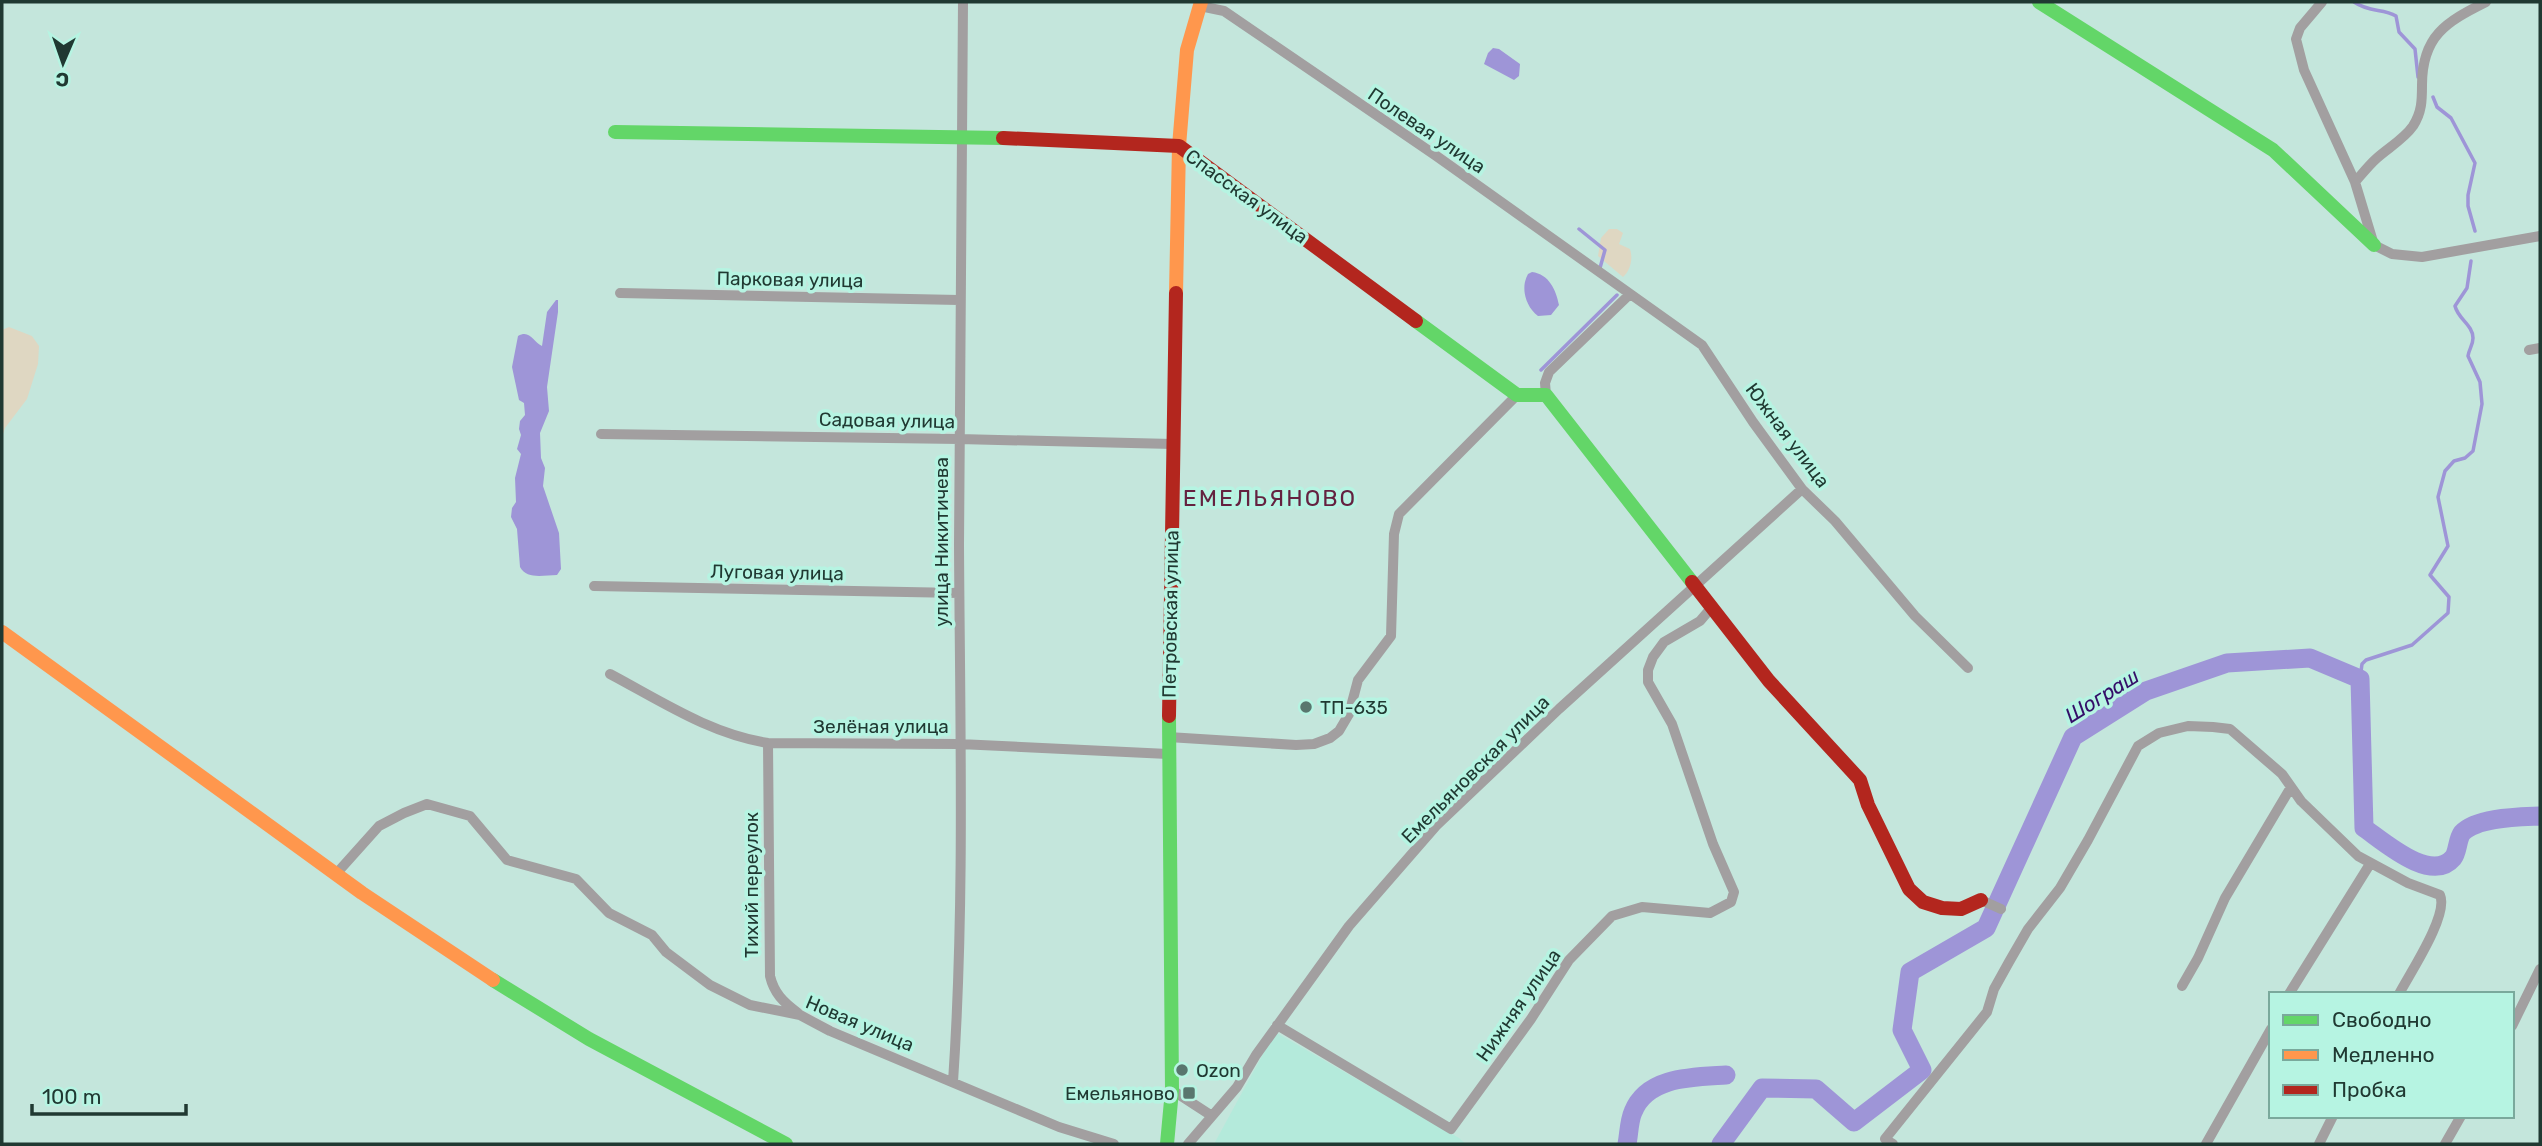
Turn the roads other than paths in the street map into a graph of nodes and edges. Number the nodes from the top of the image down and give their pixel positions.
1 (963, 2) edge
2 (2039, 2) edge
3 (2322, 2) edge
4 (2486, 2) edge
5 (1200, 4) edge
6 (615, 132) dead end
7 (963, 136) junction
8 (1179, 146) junction
9 (2355, 182) junction
10 (2540, 236) edge
11 (2374, 245) junction
12 (620, 293) dead end
13 (1629, 295) junction
14 (959, 300) junction
15 (1517, 395) junction
16 (1546, 396) junction
17 (601, 435) dead end
18 (959, 439) junction
19 (1173, 444) junction
20 (1802, 489) junction
21 (594, 586) dead end
22 (1696, 586) junction
23 (959, 593) junction
24 (1712, 607) junction
25 (2, 632) edge
26 (1968, 668) dead end
27 (610, 674) dead end
28 (1168, 737) junction
29 (768, 743) junction
30 (960, 744) junction
31 (1168, 754) junction
32 (2291, 787) junction
33 (2370, 863) junction
34 (336, 874) junction
35 (1980, 900) joint
36 (2001, 909) dead end
37 (2540, 970) edge
38 (2182, 986) dead end
39 (2290, 992) edge
40 (2400, 992) edge
41 (800, 1015) junction
42 (2514, 1022) edge
43 (1277, 1026) junction
44 (2269, 1033) edge
45 (953, 1082) junction
46 (1172, 1090) junction
47 (1212, 1116) junction
48 (2332, 1118) edge
49 (2460, 1118) edge
50 (1889, 1142) edge
51 (786, 1144) edge
52 (1114, 1144) edge
53 (1167, 1144) edge
54 (1188, 1144) edge
55 (2206, 1144) edge
56 (2319, 1144) edge
57 (2445, 1144) edge

1 - 7 street, улица Никитичева
2 - 11 street
3 - 9 street
4 - 9 street
5 - 8 street, Петровская улица
5 - 13 street, Полевая улица
6 - 7 street, Спасская улица
7 - 8 street, Спасская улица
7 - 14 street, улица Никитичева
8 - 15 street, Спасская улица
8 - 19 street, Петровская улица
9 - 11 street
10 - 11 street
12 - 14 street, Парковая улица
13 - 16 street
13 - 20 street, Южная улица
14 - 18 street, улица Никитичева
15 - 16 street
15 - 28 street
16 - 22 street
17 - 18 street, Садовая улица
18 - 19 street, Садовая улица
18 - 23 street, улица Никитичева
19 - 28 street, Петровская улица
20 - 22 street, Емельяновская улица
20 - 26 street, Южная улица
21 - 23 street, Луговая улица
22 - 24 street
22 - 43 street, Емельяновская улица
23 - 30 street, улица Никитичева
24 - 35 street
24 - 43 street, Нижняя улица
25 - 34 street
27 - 29 street, Зелёная улица
28 - 31 street, Петровская улица
29 - 30 street, Зелёная улица
29 - 41 street, Тихий переулок
30 - 31 street, Зелёная улица
30 - 45 street, улица Никитичева
31 - 46 street, Петровская улица
32 - 33 street
32 - 38 street
32 - 50 street
33 - 39 street
33 - 40 street
34 - 41 street, Новая улица
34 - 51 street
35 - 36 street
37 - 42 street
41 - 45 street, Новая улица
43 - 47 street, Емельяновская улица
44 - 55 street
45 - 52 street, Новая улица
46 - 47 street
46 - 53 street, Петровская улица
47 - 54 street, Емельяновская улица
48 - 56 street
49 - 57 street

